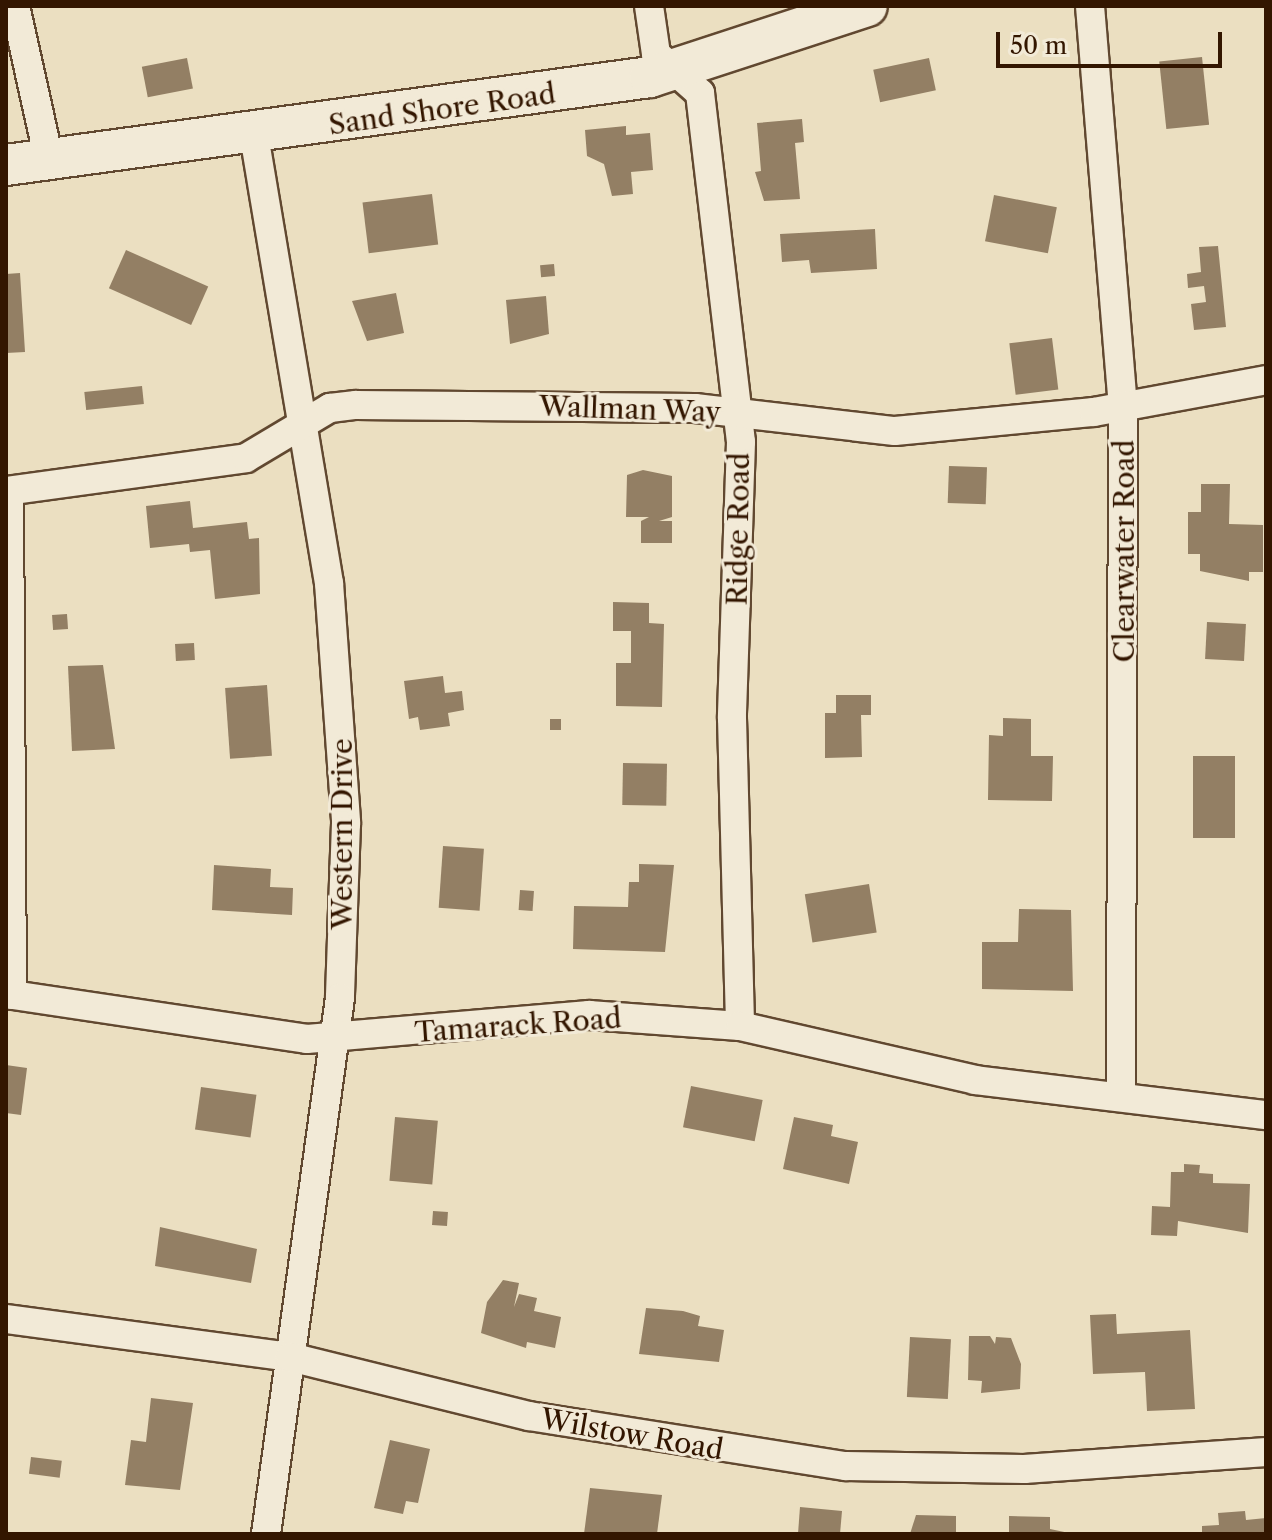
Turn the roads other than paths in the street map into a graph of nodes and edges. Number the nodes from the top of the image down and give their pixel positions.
1 (15, 6) edge
2 (649, 6) edge
3 (867, 6) edge
4 (1090, 6) edge
5 (677, 72) junction
6 (254, 135) junction
7 (49, 159) junction
8 (6, 165) edge
9 (1266, 380) edge
10 (1123, 405) junction
11 (735, 412) junction
12 (307, 424) junction
13 (7, 491) edge
14 (9, 994) edge
15 (740, 1026) junction
16 (335, 1039) junction
17 (1121, 1097) junction
18 (1266, 1115) edge
19 (6, 1319) edge
20 (290, 1357) junction
21 (1266, 1452) edge
22 (266, 1534) edge

1 - 7 street
2 - 5 street, Ridge Road
3 - 5 street, Sand Shore Road
4 - 10 street, Clearwater Road
5 - 6 street, Sand Shore Road
5 - 11 street, Ridge Road
6 - 7 street, Sand Shore Road
6 - 12 street, Western Drive
7 - 8 street, Sand Shore Road
9 - 10 street, Wallman Way
10 - 11 street, Wallman Way
10 - 17 street, Clearwater Road
11 - 12 street, Wallman Way
11 - 15 street, Ridge Road
12 - 13 street, Wallman Way
12 - 16 street, Western Drive
13 - 14 street
14 - 16 street, Tamarack Road
15 - 16 street, Tamarack Road
15 - 17 street, Tamarack Road
16 - 20 street, Western Drive
17 - 18 street, Tamarack Road
19 - 20 street, Wilstow Road
20 - 21 street, Wilstow Road
20 - 22 street, Western Drive

